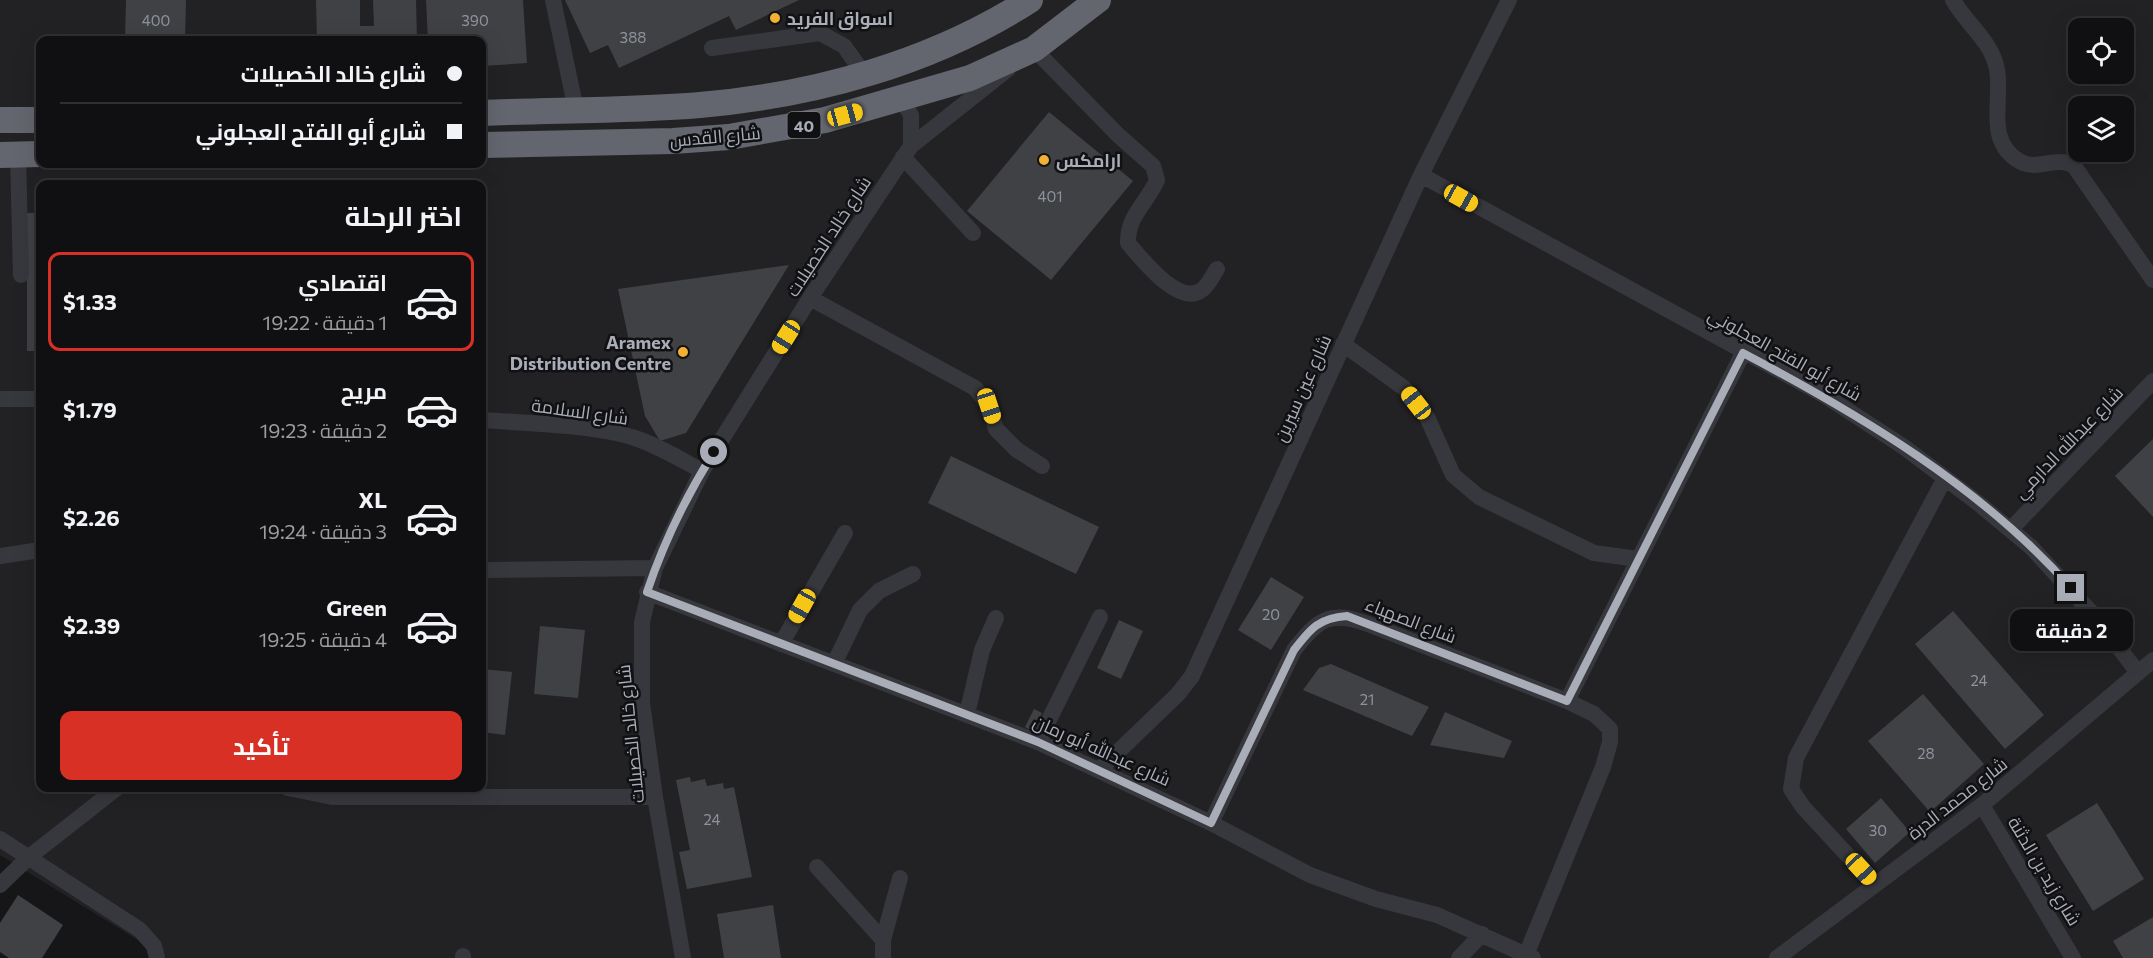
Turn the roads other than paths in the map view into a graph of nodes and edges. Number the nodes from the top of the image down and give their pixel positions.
1 (553, 0) edge
2 (1030, 0) edge
3 (1098, 0) edge
4 (1509, 0) edge
5 (1953, 0) edge
6 (712, 48) dead end
7 (1034, 49) junction
8 (864, 74) junction
9 (902, 100) junction
10 (576, 110) junction
11 (486, 113) edge
12 (0, 120) edge
13 (36, 120) edge
14 (486, 145) edge
15 (907, 151) junction
16 (20, 154) edge
17 (1421, 175) junction
18 (973, 233) dead end
19 (1217, 269) dead end
20 (21, 275) dead end
21 (2153, 280) edge
22 (810, 298) junction
23 (1343, 345) junction
24 (1743, 353) junction
25 (2153, 381) edge
26 (0, 399) edge
27 (36, 399) edge
28 (486, 420) edge
29 (1042, 466) dead end
30 (702, 471) junction
31 (1944, 478) junction
32 (2011, 529) junction
33 (845, 533) dead end
34 (36, 551) edge
35 (0, 556) edge
36 (1638, 559) junction
37 (655, 568) junction
38 (486, 570) edge
39 (913, 574) dead end
40 (647, 592) junction
41 (1100, 617) dead end
42 (996, 618) dead end
43 (781, 644) junction
44 (2153, 660) edge
45 (834, 664) junction
46 (2138, 673) junction
47 (1567, 701) junction
48 (967, 714) junction
49 (1038, 742) junction
50 (1100, 769) junction
51 (112, 792) edge
52 (308, 792) edge
53 (655, 797) junction
54 (1983, 805) junction
55 (1211, 823) junction
56 (0, 839) edge
57 (29, 857) junction
58 (817, 867) dead end
59 (900, 878) dead end
60 (0, 885) edge
61 (1875, 885) junction
62 (1482, 934) junction
63 (883, 940) junction
64 (1529, 956) edge
65 (157, 958) edge
66 (683, 958) edge
67 (883, 958) edge
68 (1459, 958) edge
69 (1778, 958) edge
70 (2073, 958) edge

1 - 10 street
2 - 8 highway, شارع القدس / 40
3 - 7 highway, شارع القدس / 40
4 - 17 street, شارع عين سيرين
5 - 21 street
6 - 8 street
7 - 9 highway, شارع القدس / 40
7 - 15 street, شارع خالد الخصيلات
7 - 19 street
8 - 10 highway, شارع القدس / 40
9 - 14 highway, شارع القدس / 40
9 - 15 street
10 - 11 highway, شارع القدس / 40
12 - 13 highway
15 - 18 street
15 - 22 street, شارع خالد الخصيلات
16 - 20 street
17 - 23 street, شارع عين سيرين
17 - 24 street, شارع أبو الفتح العجلوني
22 - 29 street
22 - 30 street, شارع خالد الخصيلات
23 - 36 street
23 - 50 street, شارع عين سيرين
24 - 31 street, شارع أبو الفتح العجلوني
24 - 36 street
25 - 32 street, شارع عبدالله الدارمي
26 - 27 street
28 - 30 street, شارع السلامة
30 - 37 street, شارع خالد الخصيلات
31 - 32 street, شارع أبو الفتح العجلوني
31 - 61 street
32 - 46 street, شارع أبو الفتح العجلوني
33 - 43 street
34 - 35 street
36 - 47 street
37 - 38 street
37 - 40 street, شارع خالد الخصيلات
39 - 45 street
40 - 43 street, شارع عبدالله أبو رمان
40 - 53 street, شارع خالد الخصيلات
41 - 49 street
42 - 48 street
43 - 45 street, شارع عبدالله أبو رمان
44 - 46 street, شارع محمد الدرة
45 - 48 street, شارع عبدالله أبو رمان
46 - 54 street, شارع محمد الدرة
47 - 55 street, شارع الصهباء
47 - 64 street, شارع الصهباء
48 - 49 street, شارع عبدالله أبو رمان
49 - 50 street, شارع عبدالله أبو رمان
50 - 55 street, شارع عبدالله أبو رمان
51 - 57 street
52 - 53 street
53 - 66 street, شارع خالد الخصيلات
54 - 61 street, شارع محمد الدرة
54 - 70 street, شارع زيد بن الدثنة
55 - 62 street, شارع عبدالله أبو رمان
56 - 57 street
57 - 60 street
57 - 65 street
58 - 63 street
59 - 63 street
61 - 69 street, شارع محمد الدرة
62 - 64 street, شارع عبدالله أبو رمان
62 - 68 street
63 - 67 street

